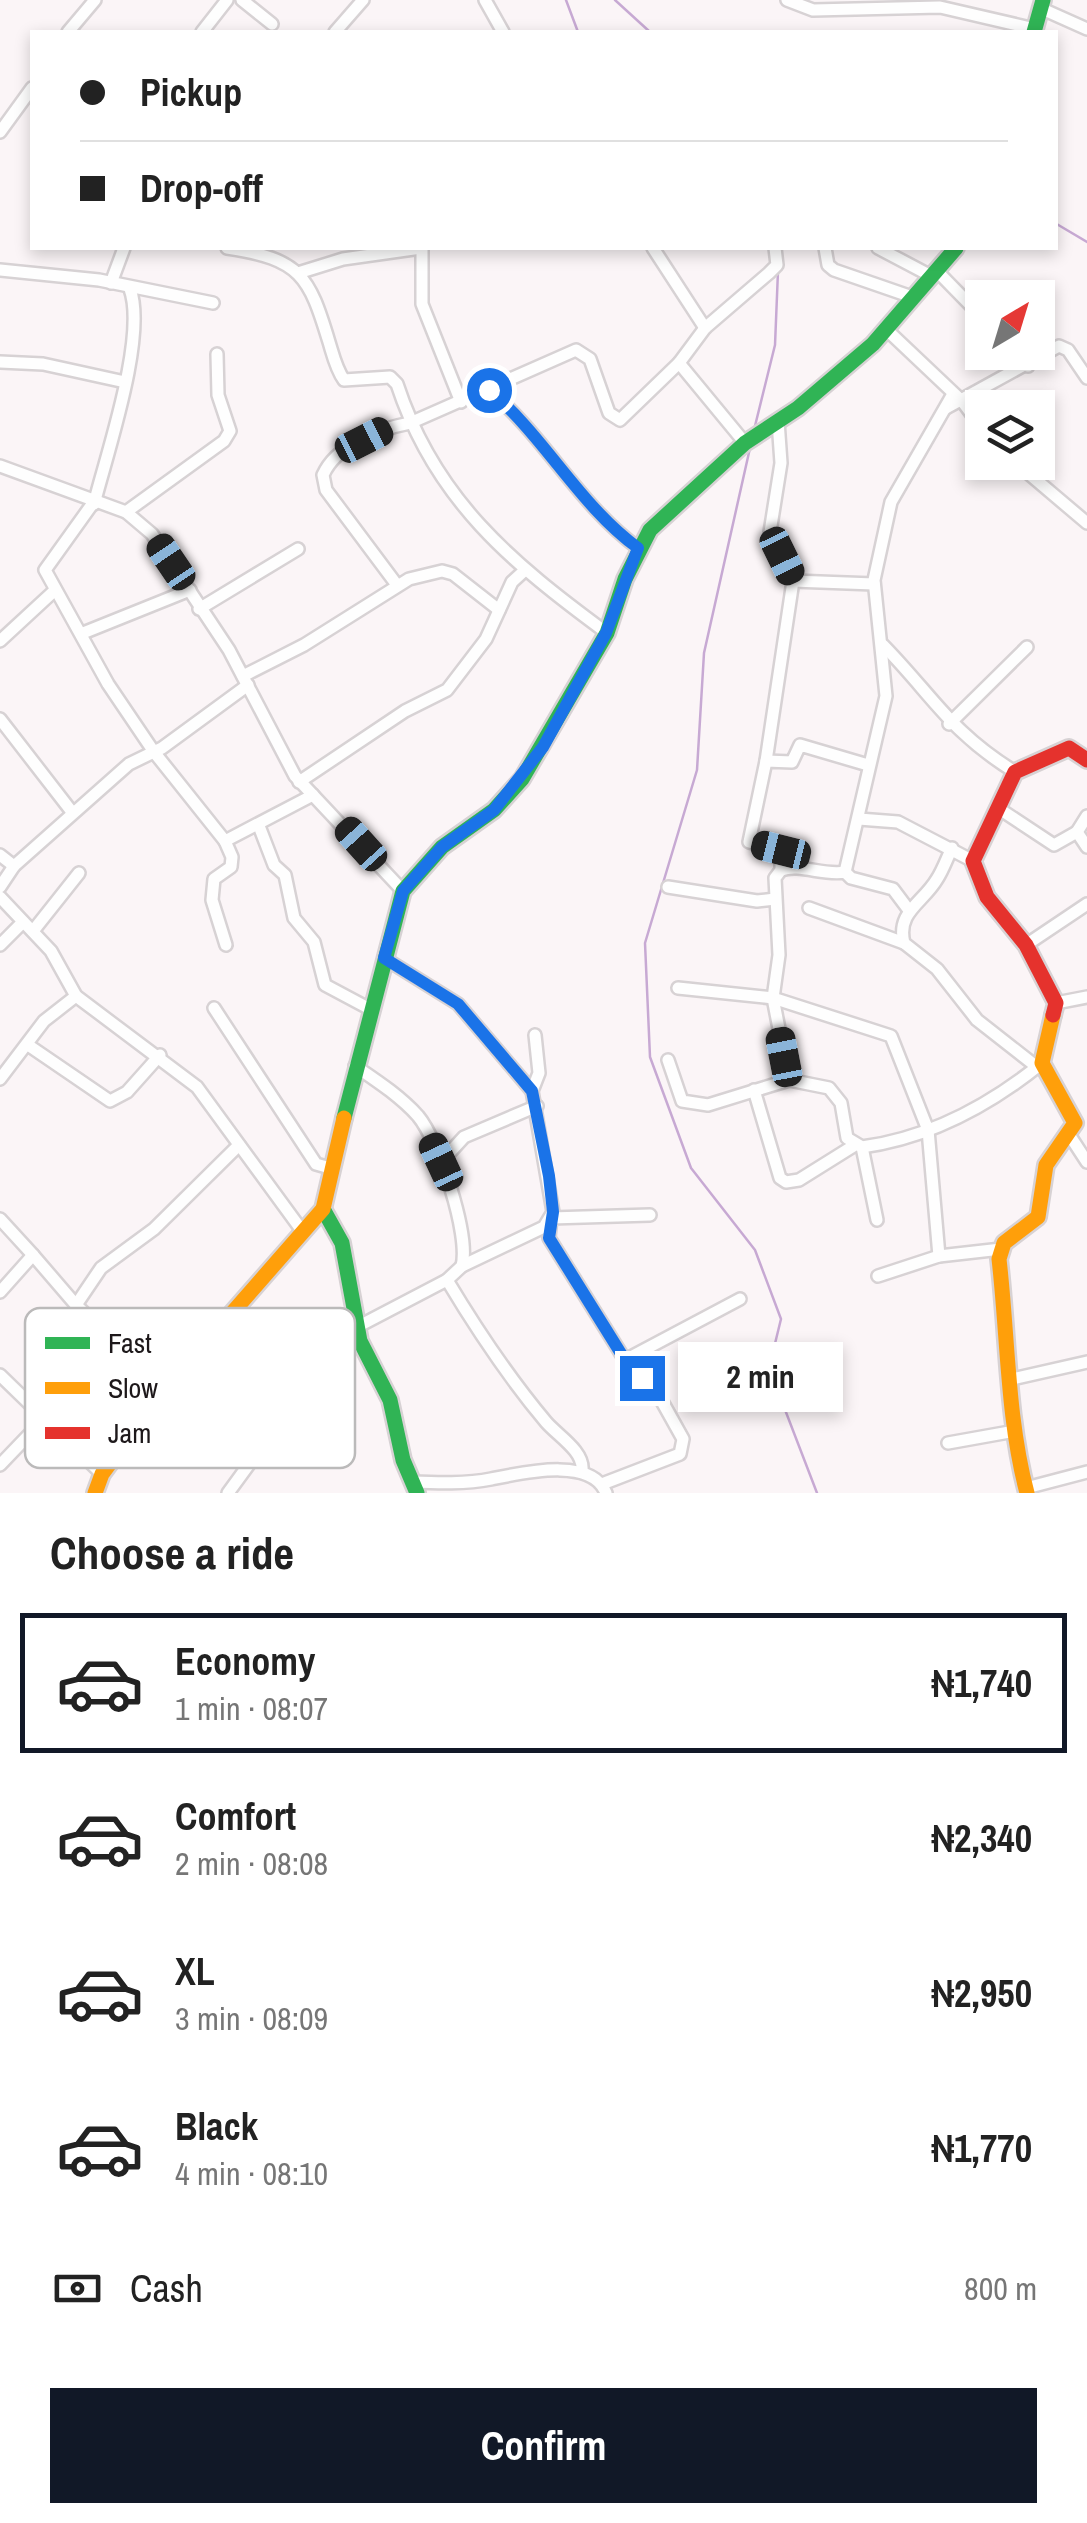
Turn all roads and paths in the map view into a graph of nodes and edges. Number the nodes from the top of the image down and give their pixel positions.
1 (94, 0) edge
2 (227, 0) edge
3 (242, 0) edge
4 (363, 0) edge
5 (485, 0) edge
6 (788, 0) edge
7 (847, 4) edge
8 (1042, 4) edge
9 (272, 24) dead end
10 (1087, 29) edge
11 (70, 30) edge
12 (204, 30) edge
13 (338, 30) edge
14 (502, 30) edge
15 (1031, 30) edge
16 (1035, 30) edge
17 (30, 91) edge
18 (0, 132) edge
19 (123, 250) edge
20 (255, 250) edge
21 (407, 250) edge
22 (421, 250) edge
23 (654, 250) edge
24 (775, 250) edge
25 (825, 250) edge
26 (882, 250) edge
27 (954, 250) edge
28 (0, 270) edge
29 (298, 272) junction
30 (935, 274) junction
31 (110, 283) junction
32 (130, 289) junction
33 (915, 298) junction
34 (965, 301) edge
35 (214, 303) dead end
36 (704, 328) junction
37 (887, 330) junction
38 (1055, 349) edge
39 (217, 354) dead end
40 (0, 362) edge
41 (679, 363) junction
42 (1007, 370) edge
43 (1087, 378) edge
44 (125, 382) junction
45 (489, 390) junction
46 (957, 398) junction
47 (460, 402) junction
48 (965, 408) edge
49 (778, 421) junction
50 (410, 423) junction
51 (744, 443) junction
52 (0, 466) edge
53 (1036, 480) edge
54 (94, 504) junction
55 (126, 512) junction
56 (1087, 523) edge
57 (638, 548) junction
58 (298, 549) dead end
59 (524, 571) junction
60 (794, 581) junction
61 (874, 584) junction
62 (397, 585) junction
63 (190, 590) junction
64 (53, 592) junction
65 (199, 608) junction
66 (499, 610) junction
67 (83, 633) junction
68 (606, 633) junction
69 (0, 641) edge
70 (882, 645) junction
71 (1028, 647) dead end
72 (245, 680) junction
73 (0, 719) edge
74 (949, 724) junction
75 (154, 752) junction
76 (1087, 760) edge
77 (766, 761) junction
78 (868, 765) junction
79 (1015, 772) junction
80 (300, 782) junction
81 (312, 795) junction
82 (998, 808) junction
83 (72, 812) junction
84 (1087, 816) edge
85 (859, 820) junction
86 (259, 826) junction
87 (1077, 832) junction
88 (225, 840) junction
89 (1087, 847) edge
90 (952, 848) junction
91 (0, 855) edge
92 (974, 861) junction
93 (14, 866) junction
94 (780, 870) junction
95 (80, 872) dead end
96 (844, 872) junction
97 (0, 887) edge
98 (668, 887) dead end
99 (403, 891) junction
100 (0, 897) edge
101 (775, 900) junction
102 (1087, 904) edge
103 (809, 908) dead end
104 (908, 909) junction
105 (28, 927) junction
106 (904, 943) junction
107 (226, 944) dead end
108 (0, 945) edge
109 (1026, 945) junction
110 (384, 958) junction
111 (678, 988) dead end
112 (76, 996) junction
113 (1087, 997) edge
114 (773, 998) junction
115 (1056, 1003) junction
116 (214, 1008) dead end
117 (370, 1008) junction
118 (535, 1035) dead end
119 (28, 1045) junction
120 (160, 1055) junction
121 (668, 1060) dead end
122 (1039, 1065) junction
123 (355, 1066) junction
124 (0, 1079) edge
125 (789, 1080) junction
126 (754, 1090) junction
127 (532, 1091) junction
128 (537, 1106) junction
129 (1077, 1125) edge
130 (928, 1130) junction
131 (239, 1146) junction
132 (858, 1146) junction
133 (441, 1162) junction
134 (1087, 1162) edge
135 (330, 1168) junction
136 (323, 1209) junction
137 (650, 1215) dead end
138 (551, 1218) junction
139 (0, 1219) edge
140 (877, 1220) dead end
141 (303, 1232) junction
142 (1001, 1250) junction
143 (33, 1255) junction
144 (940, 1256) junction
145 (462, 1266) junction
146 (878, 1276) dead end
147 (447, 1280) junction
148 (0, 1292) edge
149 (740, 1300) dead end
150 (76, 1304) junction
151 (80, 1308) edge
152 (236, 1308) edge
153 (359, 1326) junction
154 (355, 1330) edge
155 (625, 1360) junction
156 (1087, 1362) edge
157 (0, 1374) edge
158 (1012, 1378) junction
159 (25, 1398) edge
160 (1015, 1432) junction
161 (25, 1439) edge
162 (948, 1443) dead end
163 (0, 1465) edge
164 (96, 1468) edge
165 (106, 1468) edge
166 (247, 1468) edge
167 (582, 1470) junction
168 (1087, 1472) edge
169 (102, 1474) junction
170 (414, 1487) edge
171 (604, 1488) edge
172 (1027, 1491) edge
173 (97, 1492) edge
174 (228, 1493) edge

1 - 11 street
2 - 12 street
3 - 9 street
4 - 13 street
5 - 14 street
6 - 7 street
7 - 15 street
8 - 10 street
8 - 16 street
17 - 18 street
19 - 31 street
20 - 29 street
21 - 29 street
22 - 47 street
23 - 36 street
24 - 36 street
25 - 33 street
26 - 30 street
27 - 30 street
28 - 31 street
29 - 50 street
30 - 33 street
30 - 34 street
31 - 32 street
32 - 35 street
32 - 44 street
33 - 37 street
36 - 41 street
37 - 46 street
37 - 49 street
38 - 43 street
39 - 55 street
40 - 44 street
41 - 45 street
41 - 51 street
42 - 46 street
44 - 54 street
45 - 47 street
45 - 57 street
46 - 48 street
46 - 61 street
47 - 50 street
49 - 51 street
49 - 60 street
50 - 59 street
50 - 62 street
51 - 57 street
52 - 54 street
53 - 56 street
54 - 55 street
54 - 64 street
55 - 63 street
57 - 68 street
58 - 65 street
59 - 66 street
59 - 68 street
60 - 61 street
60 - 77 street
61 - 70 street
62 - 66 street
62 - 72 street
63 - 65 street
63 - 67 street
64 - 67 street
64 - 69 street
65 - 72 street
66 - 80 street
67 - 75 street
68 - 99 street
70 - 74 street
70 - 78 street
71 - 74 street
72 - 75 street
72 - 80 street
73 - 83 street
74 - 79 street
75 - 83 street
75 - 88 street
76 - 79 street
77 - 78 street
77 - 94 street
78 - 85 street
79 - 82 street
80 - 81 street
81 - 86 street
81 - 99 street
82 - 87 street
82 - 92 street
83 - 93 street
84 - 87 street
85 - 90 street
85 - 96 street
86 - 88 street
86 - 117 street
87 - 89 street
88 - 107 street
90 - 92 street
90 - 104 street
91 - 93 street
92 - 109 street
93 - 97 street
94 - 96 street
94 - 101 street
95 - 105 street
96 - 104 street
98 - 101 street
99 - 110 street
100 - 105 street
101 - 114 street
102 - 109 street
103 - 106 street
104 - 106 street
105 - 108 street
105 - 112 street
106 - 122 street
109 - 115 street
110 - 117 street
110 - 127 street
111 - 114 street
112 - 119 street
112 - 120 street
113 - 115 street
114 - 125 street
114 - 130 street
115 - 122 street
116 - 135 street
117 - 123 street
118 - 127 street
119 - 120 street
119 - 124 street
120 - 131 street
121 - 126 street
122 - 129 street
122 - 130 street
123 - 133 street
123 - 135 street
125 - 126 street
125 - 132 street
126 - 132 street
127 - 128 street
128 - 133 street
128 - 138 street
129 - 134 street
129 - 142 street
130 - 132 street
130 - 144 street
131 - 141 street
131 - 150 street
132 - 140 street
133 - 145 street
135 - 136 street
136 - 141 street
136 - 153 street
137 - 138 street
138 - 145 street
138 - 155 street
139 - 143 street
141 - 152 street
142 - 144 street
142 - 158 street
143 - 148 street
143 - 150 street
144 - 146 street
145 - 147 street
147 - 153 street
147 - 167 street
149 - 155 street
150 - 151 street
153 - 154 street
153 - 170 street
155 - 171 street
156 - 158 street
157 - 159 street
158 - 160 street
160 - 162 street
160 - 172 street
161 - 163 street
164 - 169 street
165 - 169 street
166 - 174 street
167 - 170 street
167 - 171 street
168 - 172 street
169 - 173 street

